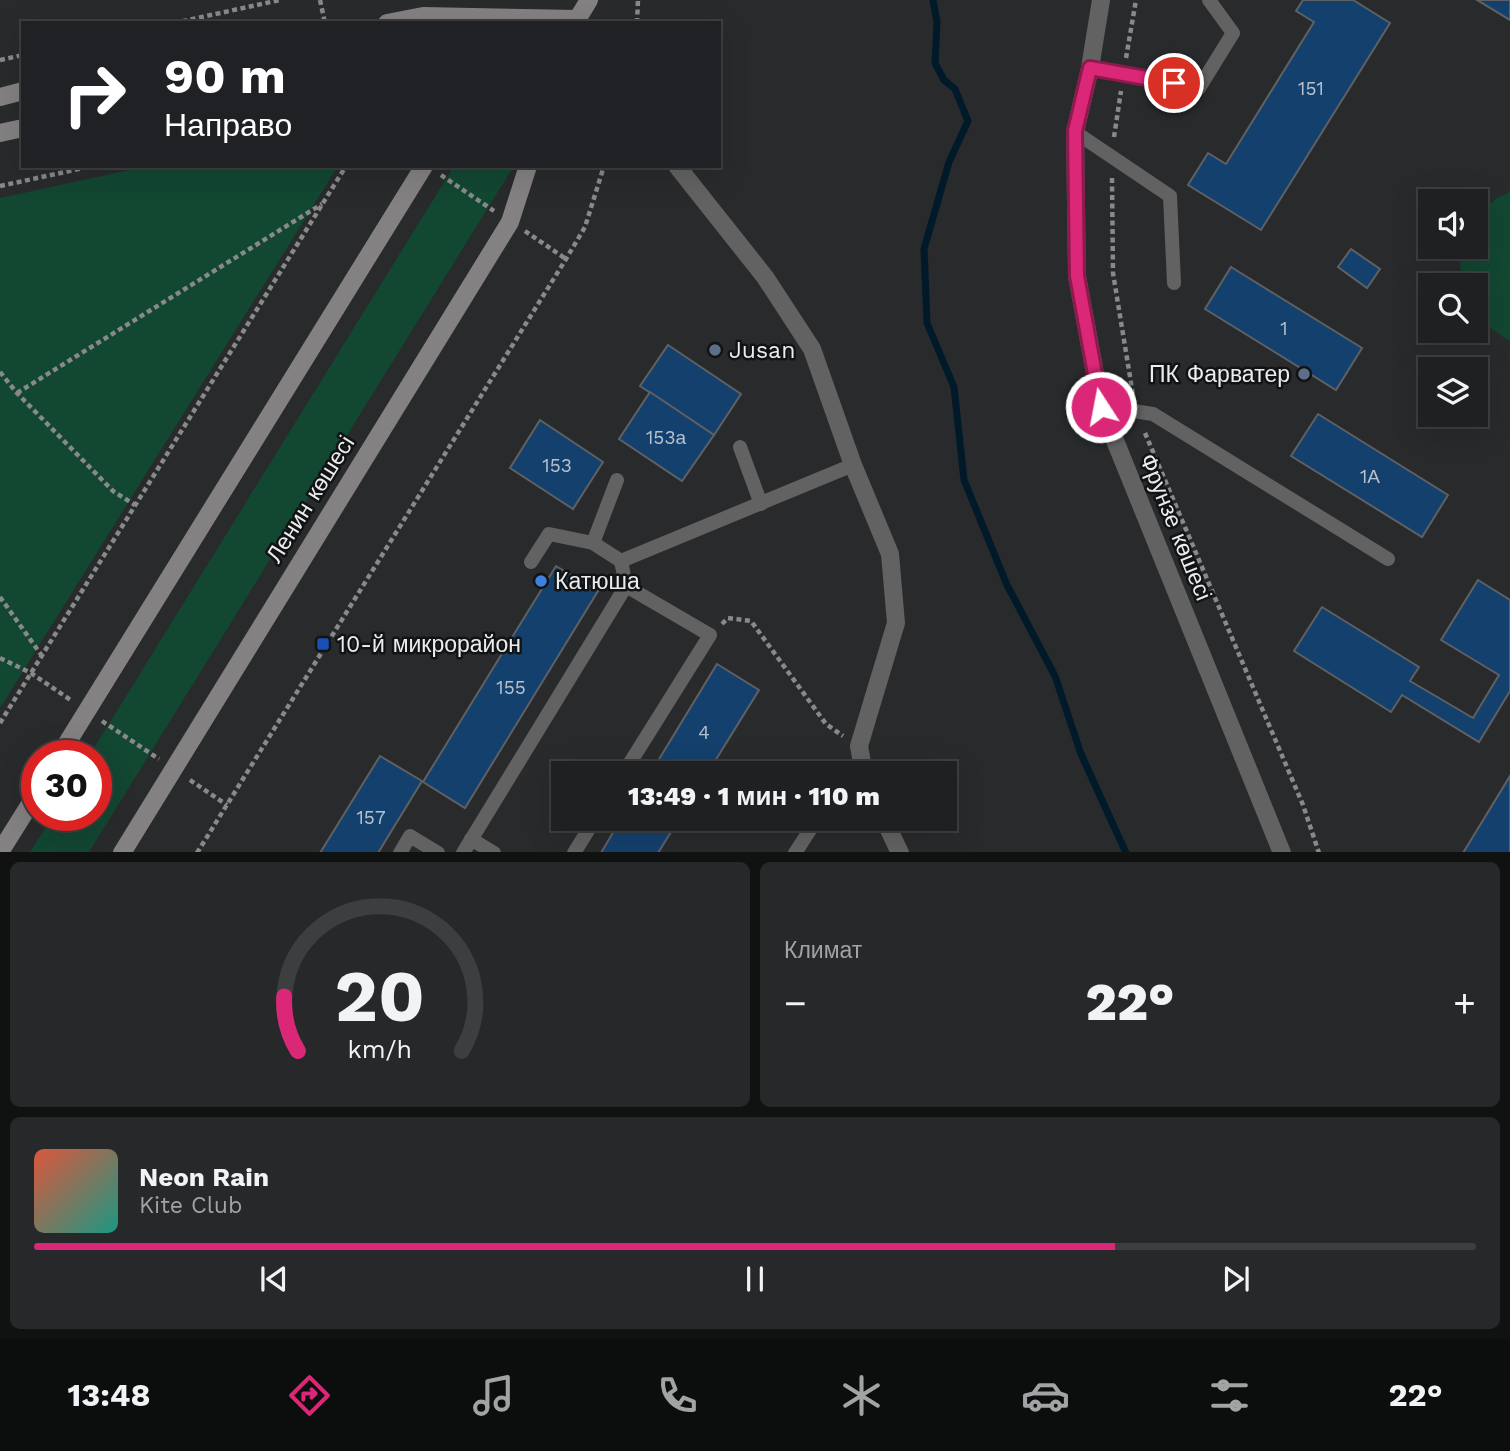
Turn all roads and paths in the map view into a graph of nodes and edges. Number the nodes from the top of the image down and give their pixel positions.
1 (280, 0) edge
2 (320, 0) edge
3 (589, 0) edge
4 (638, 0) edge
5 (1101, 0) edge
6 (1209, 0) edge
7 (183, 21) edge
8 (325, 21) edge
9 (398, 21) edge
10 (551, 21) edge
11 (577, 21) edge
12 (637, 21) edge
13 (21, 55) edge
14 (0, 60) edge
15 (1090, 68) junction
16 (21, 92) edge
17 (0, 97) edge
18 (21, 128) edge
19 (1075, 131) junction
20 (0, 133) edge
21 (84, 168) edge
22 (345, 168) edge
23 (423, 168) edge
24 (527, 168) edge
25 (603, 168) edge
26 (679, 168) edge
27 (0, 186) edge
28 (323, 204) junction
29 (1174, 283) dead end
30 (0, 372) edge
31 (17, 393) junction
32 (1101, 407) junction
33 (740, 447) dead end
34 (853, 466) junction
35 (617, 480) dead end
36 (761, 504) junction
37 (135, 505) junction
38 (593, 543) junction
39 (1388, 559) dead end
40 (621, 561) junction
41 (531, 562) dead end
42 (626, 586) junction
43 (0, 597) edge
44 (710, 635) junction
45 (42, 656) junction
46 (0, 658) edge
47 (31, 673) junction
48 (87, 711) junction
49 (0, 723) edge
50 (70, 740) edge
51 (859, 746) junction
52 (631, 761) edge
53 (862, 761) edge
54 (173, 769) junction
55 (227, 805) junction
56 (21, 819) edge
57 (587, 831) edge
58 (809, 831) edge
59 (890, 831) edge
60 (471, 839) junction
61 (0, 852) edge
62 (122, 852) edge
63 (197, 852) edge
64 (400, 852) edge
65 (438, 852) edge
66 (463, 852) edge
67 (494, 852) edge
68 (574, 852) edge
69 (794, 852) edge
70 (900, 852) edge
71 (1282, 852) edge

1 - 7 path
2 - 8 path
3 - 11 main road
4 - 12 path
5 - 15 street, Фрунзе көшесі
6 - 15 lane
9 - 10 main road
13 - 14 path
15 - 19 street, Фрунзе көшесі
16 - 17 main road
18 - 20 main road
19 - 29 lane
19 - 32 street, Фрунзе көшесі
21 - 27 path
22 - 28 path
23 - 48 main road
24 - 54 main road, Ленин көшесі
25 - 55 path
26 - 34 street
28 - 31 path
28 - 37 path
30 - 31 path
31 - 37 path
32 - 39 lane
32 - 71 street, Фрунзе көшесі
33 - 36 lane
34 - 36 lane
34 - 51 street
35 - 38 lane
36 - 40 lane
37 - 45 path
38 - 40 lane
38 - 41 lane
40 - 42 lane
42 - 44 lane
42 - 60 lane
43 - 45 path
44 - 51 path
44 - 52 lane
45 - 47 path
46 - 47 path
47 - 48 path
47 - 49 path
48 - 50 main road
48 - 54 path
51 - 53 street
54 - 55 path
54 - 62 main road, Ленин көшесі
55 - 63 path
56 - 61 main road
57 - 68 lane
58 - 69 lane
59 - 70 street
60 - 66 lane
60 - 67 lane
64 - 65 lane

